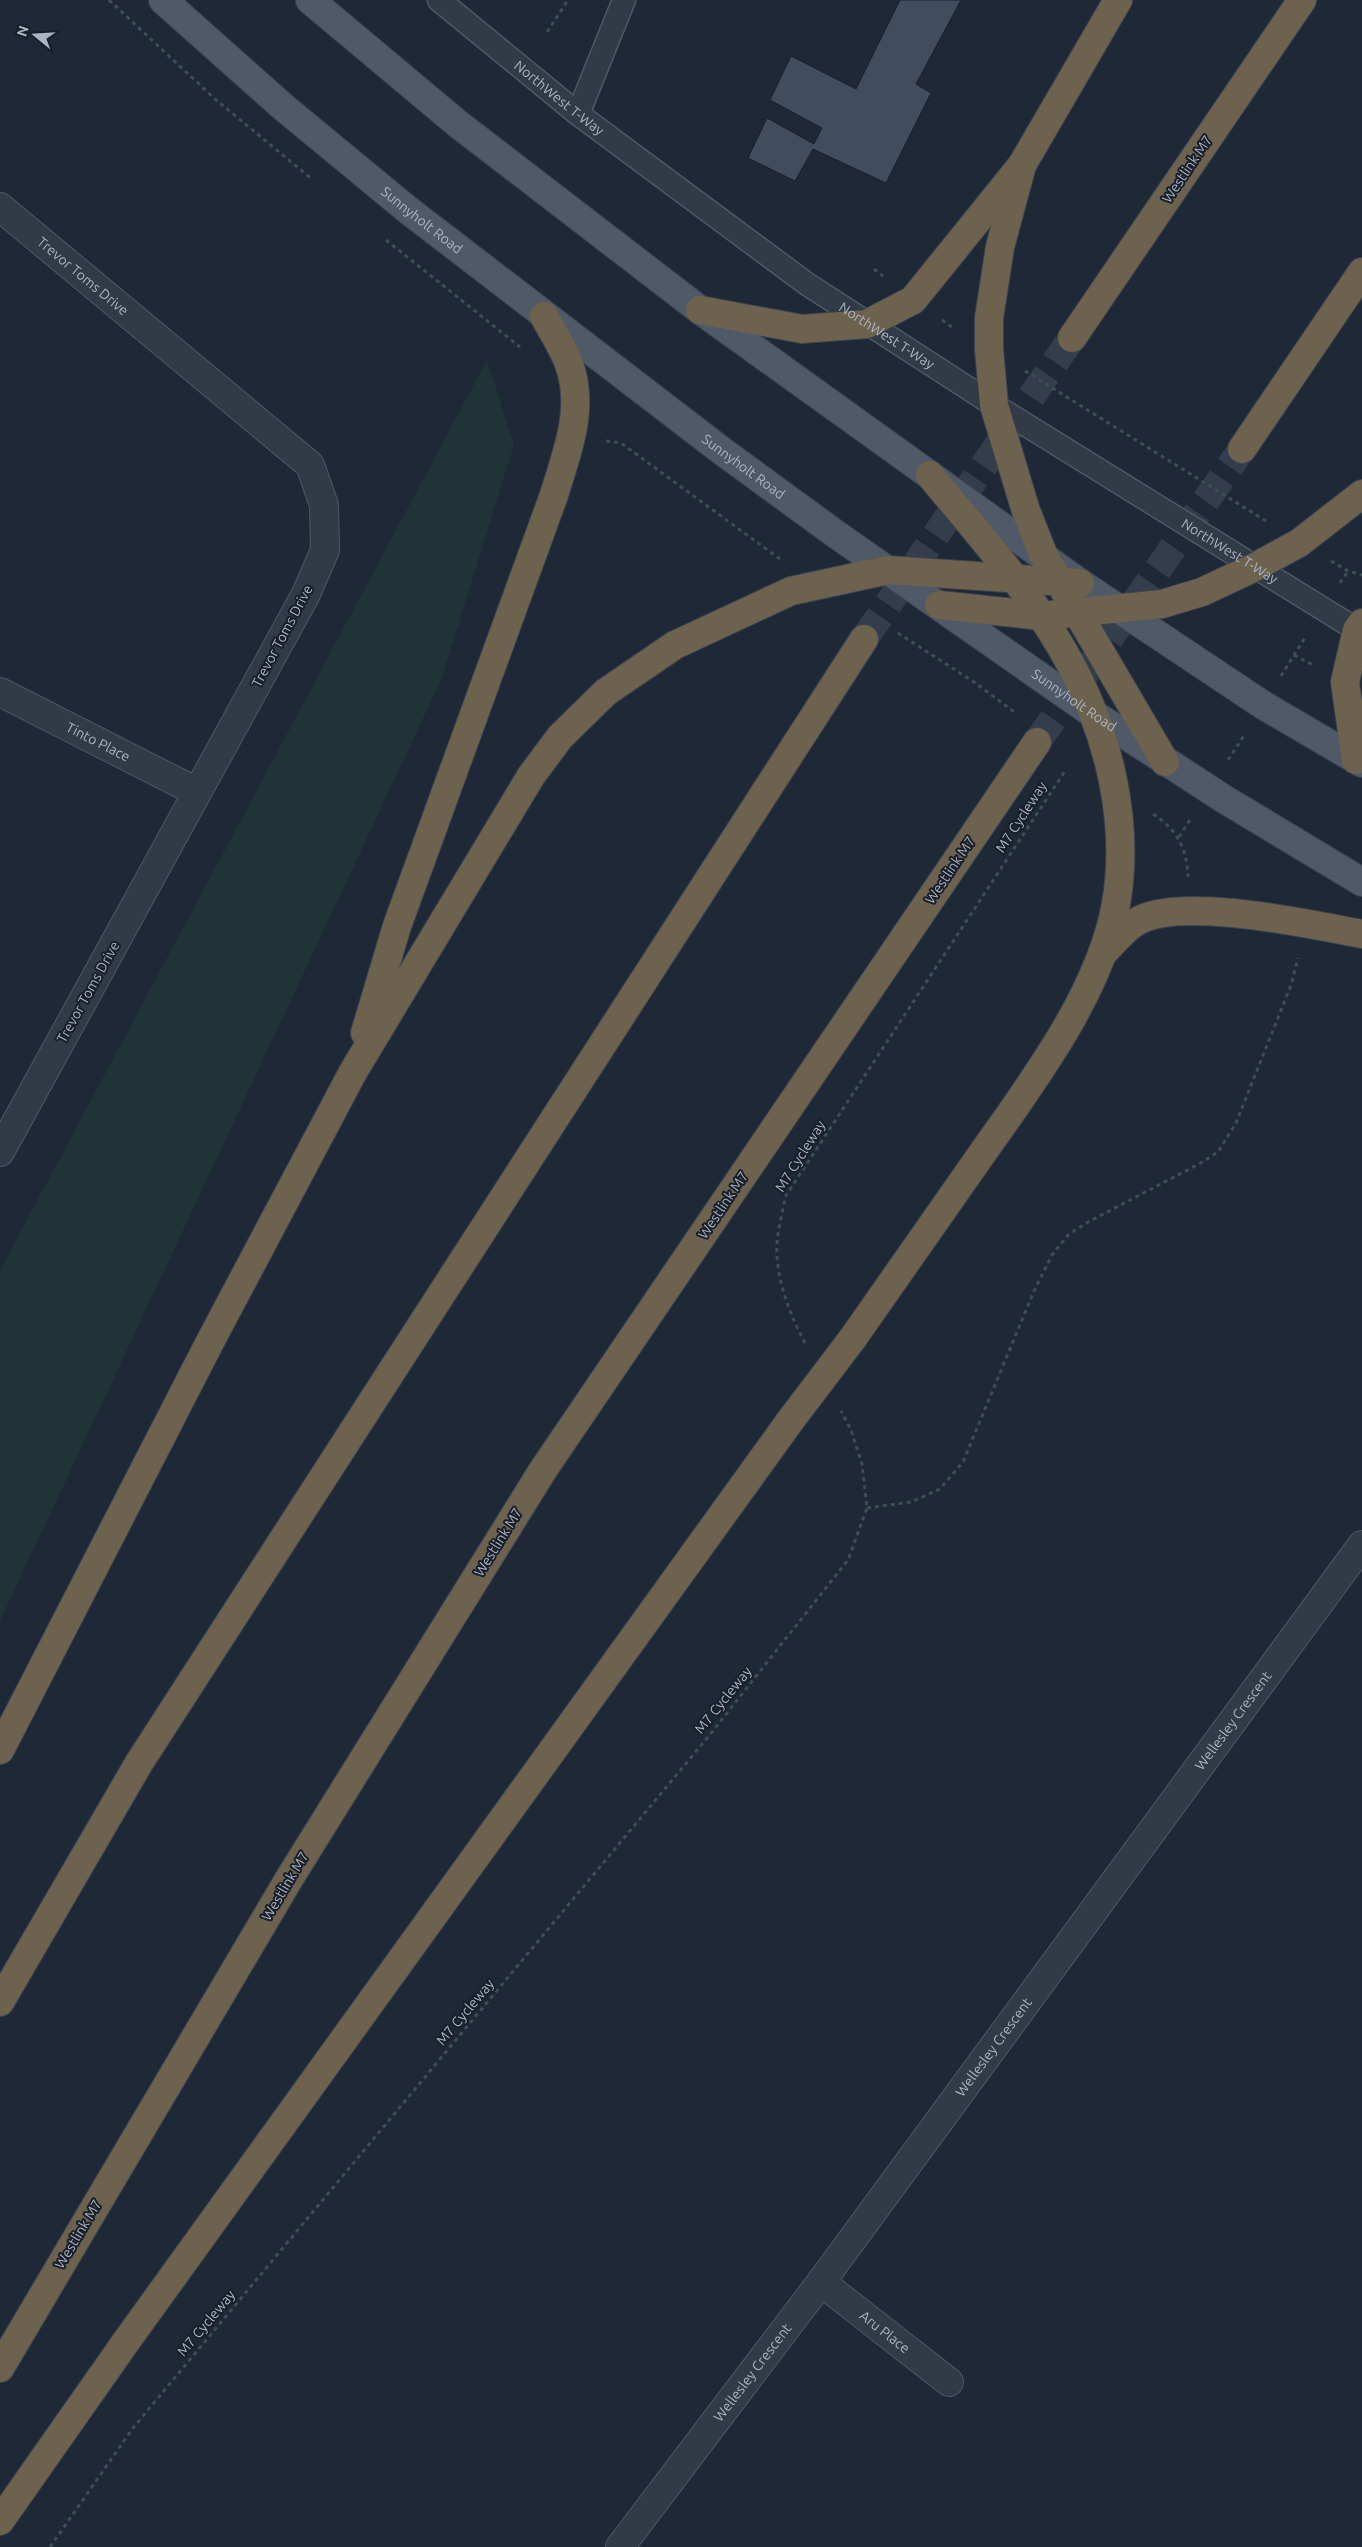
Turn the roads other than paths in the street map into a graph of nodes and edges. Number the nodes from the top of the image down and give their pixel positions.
1 (163, 0) edge
2 (310, 0) edge
3 (439, 0) edge
4 (624, 0) edge
5 (1118, 0) edge
6 (1302, 0) edge
7 (578, 114) junction
8 (1022, 165) junction
9 (0, 207) edge
10 (1362, 272) edge
11 (700, 310) junction
12 (544, 316) junction
13 (867, 324) junction
14 (1072, 338) tunnel mouth
15 (994, 405) junction
16 (1242, 449) tunnel mouth
17 (930, 475) junction
18 (1362, 494) edge
19 (1042, 554) junction
20 (1255, 567) junction
21 (888, 570) junction
22 (1017, 580) junction
23 (1070, 582) junction
24 (939, 605) junction
25 (1120, 608) junction
26 (1079, 613) junction
27 (1042, 616) junction
28 (1360, 628) edge
29 (864, 639) tunnel mouth
30 (0, 692) edge
31 (1095, 715) junction
32 (1037, 742) tunnel mouth
33 (1359, 761) edge
34 (1166, 762) junction
35 (197, 792) junction
36 (1362, 882) edge
37 (1362, 934) edge
38 (1103, 953) junction
39 (353, 1072) junction
40 (0, 1152) edge
41 (1362, 1545) edge
42 (0, 1750) edge
43 (0, 2002) edge
44 (821, 2282) junction
45 (0, 2368) edge
46 (948, 2382) dead end
47 (0, 2520) edge
48 (620, 2547) edge

1 - 12 main road, Sunnyholt Road
2 - 11 main road
3 - 7 lane, NorthWest T-Way
4 - 7 lane
5 - 8 highway
6 - 14 highway, Westlink M7
7 - 13 lane, NorthWest T-Way
8 - 13 highway
8 - 15 highway
9 - 35 street, Trevor Toms Drive
10 - 16 highway
11 - 13 highway
11 - 17 main road
12 - 21 main road, Sunnyholt Road
12 - 39 highway
13 - 15 lane, NorthWest T-Way
15 - 19 highway
15 - 20 lane, NorthWest T-Way
17 - 19 main road
17 - 22 highway
18 - 20 highway
19 - 23 highway
20 - 25 highway
20 - 28 lane, NorthWest T-Way
21 - 22 highway
21 - 24 main road, Sunnyholt Road
21 - 39 highway
22 - 23 highway
22 - 27 highway
23 - 25 main road
23 - 26 highway
24 - 27 highway
24 - 31 main road, Sunnyholt Road
25 - 26 highway
25 - 33 main road
26 - 27 highway
26 - 34 highway
27 - 31 highway
28 - 33 highway
29 - 43 highway
30 - 35 street, Tinto Place
31 - 34 main road, Sunnyholt Road
31 - 38 highway
32 - 45 highway, Westlink M7
34 - 36 main road, Sunnyholt Road
35 - 40 street, Trevor Toms Drive
37 - 38 highway
38 - 47 highway, bridge
39 - 42 highway
41 - 44 street, Wellesley Crescent
44 - 46 street, Aru Place
44 - 48 street, Wellesley Crescent

